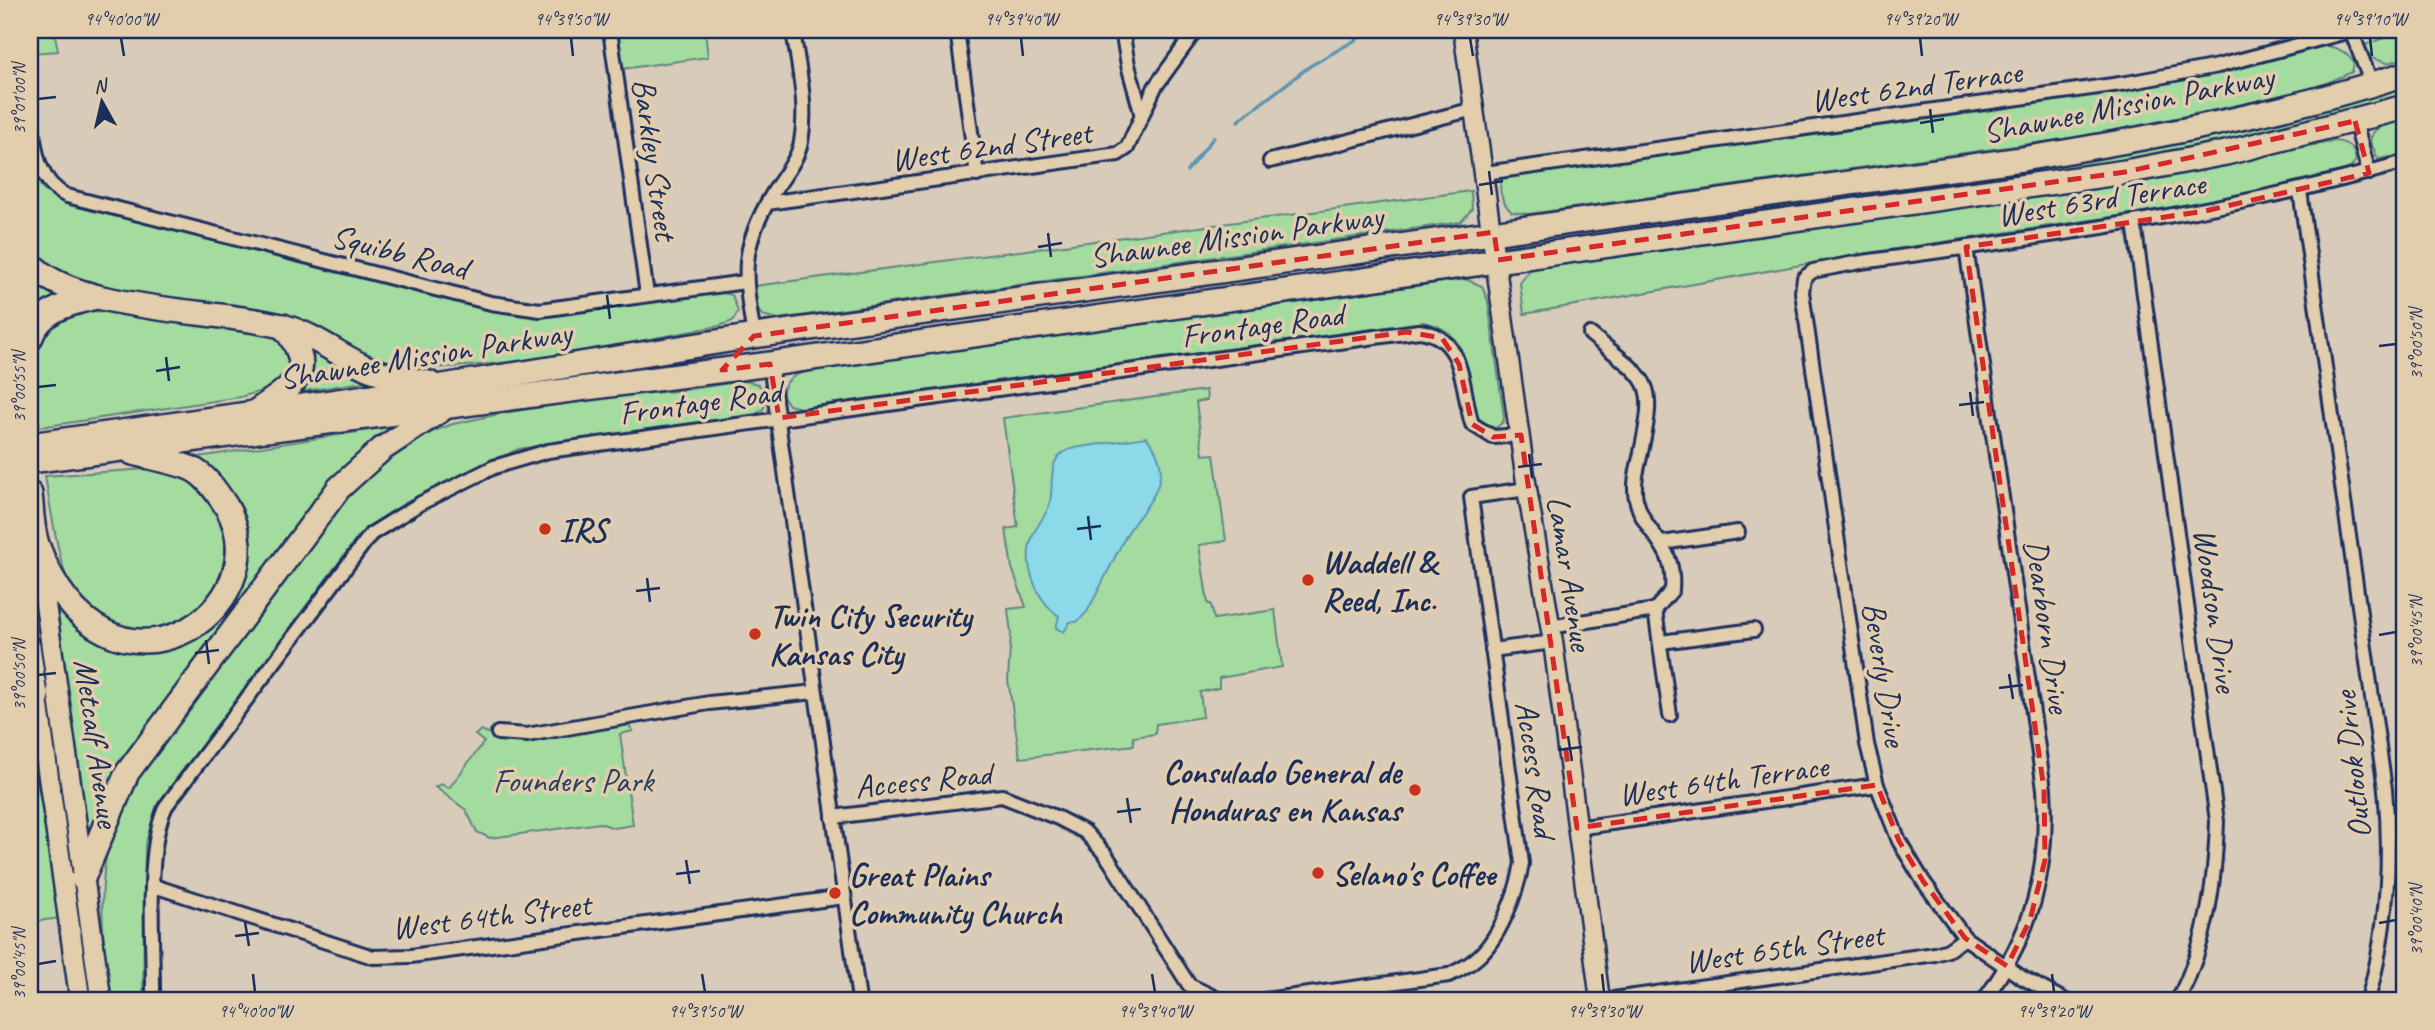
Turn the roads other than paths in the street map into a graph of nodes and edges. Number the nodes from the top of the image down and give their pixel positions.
1 (610, 30) edge
2 (793, 30) edge
3 (957, 30) edge
4 (1122, 30) edge
5 (1196, 30) edge
6 (1464, 30) edge
7 (2352, 31) edge
8 (2405, 74) edge
9 (2372, 84) junction
10 (2405, 107) edge
11 (1474, 109) junction
12 (30, 111) edge
13 (1142, 116) junction
14 (2355, 121) junction
15 (1270, 161) dead end
16 (2405, 163) edge
17 (1485, 173) junction
18 (2369, 173) junction
19 (977, 174) junction
20 (2300, 191) junction
21 (767, 204) junction
22 (2134, 223) junction
23 (1494, 232) junction
24 (1966, 247) junction
25 (1497, 260) junction
26 (30, 263) edge
27 (1804, 278) joint
28 (745, 282) junction
29 (647, 295) junction
30 (93, 298) junction
31 (284, 326) junction
32 (799, 330) junction
33 (1590, 334) dead end
34 (754, 337) junction
35 (30, 340) edge
36 (770, 364) junction
37 (722, 370) junction
38 (445, 396) junction
39 (253, 414) junction
40 (779, 418) junction
41 (1521, 435) junction
42 (30, 445) edge
43 (88, 445) junction
44 (120, 449) junction
45 (30, 461) edge
46 (1527, 489) junction
47 (30, 494) edge
48 (1738, 533) dead end
49 (1662, 543) junction
50 (37, 545) junction
51 (1655, 611) junction
52 (1754, 630) dead end
53 (1552, 635) junction
54 (1661, 642) junction
55 (30, 646) edge
56 (1492, 650) junction
57 (34, 691) edge
58 (816, 692) junction
59 (1670, 715) dead end
60 (498, 733) dead end
61 (1877, 785) junction
62 (833, 817) junction
63 (1577, 828) junction
64 (83, 878) junction
65 (154, 886) junction
66 (844, 897) junction
67 (1965, 938) junction
68 (2007, 966) junction
69 (80, 1000) edge
70 (101, 1000) edge
71 (153, 1000) edge
72 (859, 1000) edge
73 (1220, 1000) edge
74 (1265, 1000) edge
75 (1600, 1000) edge
76 (1606, 1000) edge
77 (1984, 1000) edge
78 (2064, 1000) edge
79 (2178, 1000) edge
80 (2368, 1000) edge

1 - 29 street, Barkley Street
2 - 21 street
3 - 19 street
4 - 13 street
5 - 13 street, West 62nd Street
6 - 11 street, Lamar Avenue
7 - 9 street
7 - 17 street, West 62nd Terrace
8 - 9 highway, Shawnee Mission Parkway
9 - 23 highway, Shawnee Mission Parkway
10 - 14 highway, Shawnee Mission Parkway
11 - 15 street
11 - 17 street, Lamar Avenue
12 - 29 street, Squibb Road
13 - 19 street, West 62nd Street
14 - 18 street
14 - 25 highway, Shawnee Mission Parkway
16 - 18 street, West 63rd Terrace
17 - 23 street, Lamar Avenue
18 - 20 street, West 63rd Terrace
19 - 21 street, West 62nd Street
20 - 22 street, West 63rd Terrace
20 - 80 street, Outlook Drive
21 - 28 street
22 - 24 street, West 63rd Terrace
22 - 79 street, Woodson Drive
23 - 25 street, Lamar Avenue
23 - 32 highway, Shawnee Mission Parkway
24 - 27 street, West 63rd Terrace
24 - 68 street, Dearborn Drive
25 - 36 highway, Shawnee Mission Parkway
25 - 41 street, Lamar Avenue
26 - 30 highway
27 - 61 street, Beverly Drive
28 - 29 street
28 - 34 street
30 - 31 highway
30 - 35 highway
31 - 38 highway
31 - 39 highway
32 - 34 highway, Shawnee Mission Parkway
32 - 36 highway
33 - 49 street
34 - 37 highway
34 - 38 highway, Shawnee Mission Parkway
36 - 37 highway, Shawnee Mission Parkway
36 - 40 street
37 - 38 highway, Shawnee Mission Parkway
38 - 39 highway, Shawnee Mission Parkway
38 - 44 highway, Shawnee Mission Parkway
38 - 64 highway
39 - 43 highway, Shawnee Mission Parkway
40 - 41 street, Frontage Road
40 - 58 street
40 - 65 street, Frontage Road
41 - 46 street, Lamar Avenue
42 - 43 highway, Shawnee Mission Parkway
43 - 44 highway, Shawnee Mission Parkway
43 - 45 highway, Shawnee Mission Parkway
44 - 50 highway
46 - 53 street, Lamar Avenue
46 - 56 street, Access Road
47 - 50 highway, Metcalf Avenue
48 - 49 street
49 - 51 street
50 - 64 main road, Metcalf Avenue
51 - 53 street
51 - 54 street
52 - 54 street
53 - 56 street
53 - 63 street, Lamar Avenue
54 - 59 street
55 - 57 main road, Metcalf Avenue
56 - 74 street, Access Road
57 - 69 main road, Metcalf Avenue
58 - 60 street
58 - 62 street
61 - 63 street, West 64th Terrace
61 - 67 street, Beverly Drive
62 - 66 street
62 - 73 street, Access Road
63 - 75 street, Lamar Avenue
64 - 70 main road, Metcalf Avenue
65 - 66 street, West 64th Street
65 - 71 street, Frontage Road
66 - 72 street
67 - 68 street, Beverly Drive
67 - 76 street, West 65th Street
68 - 77 street, Dearborn Drive
68 - 78 street, Beverly Drive

